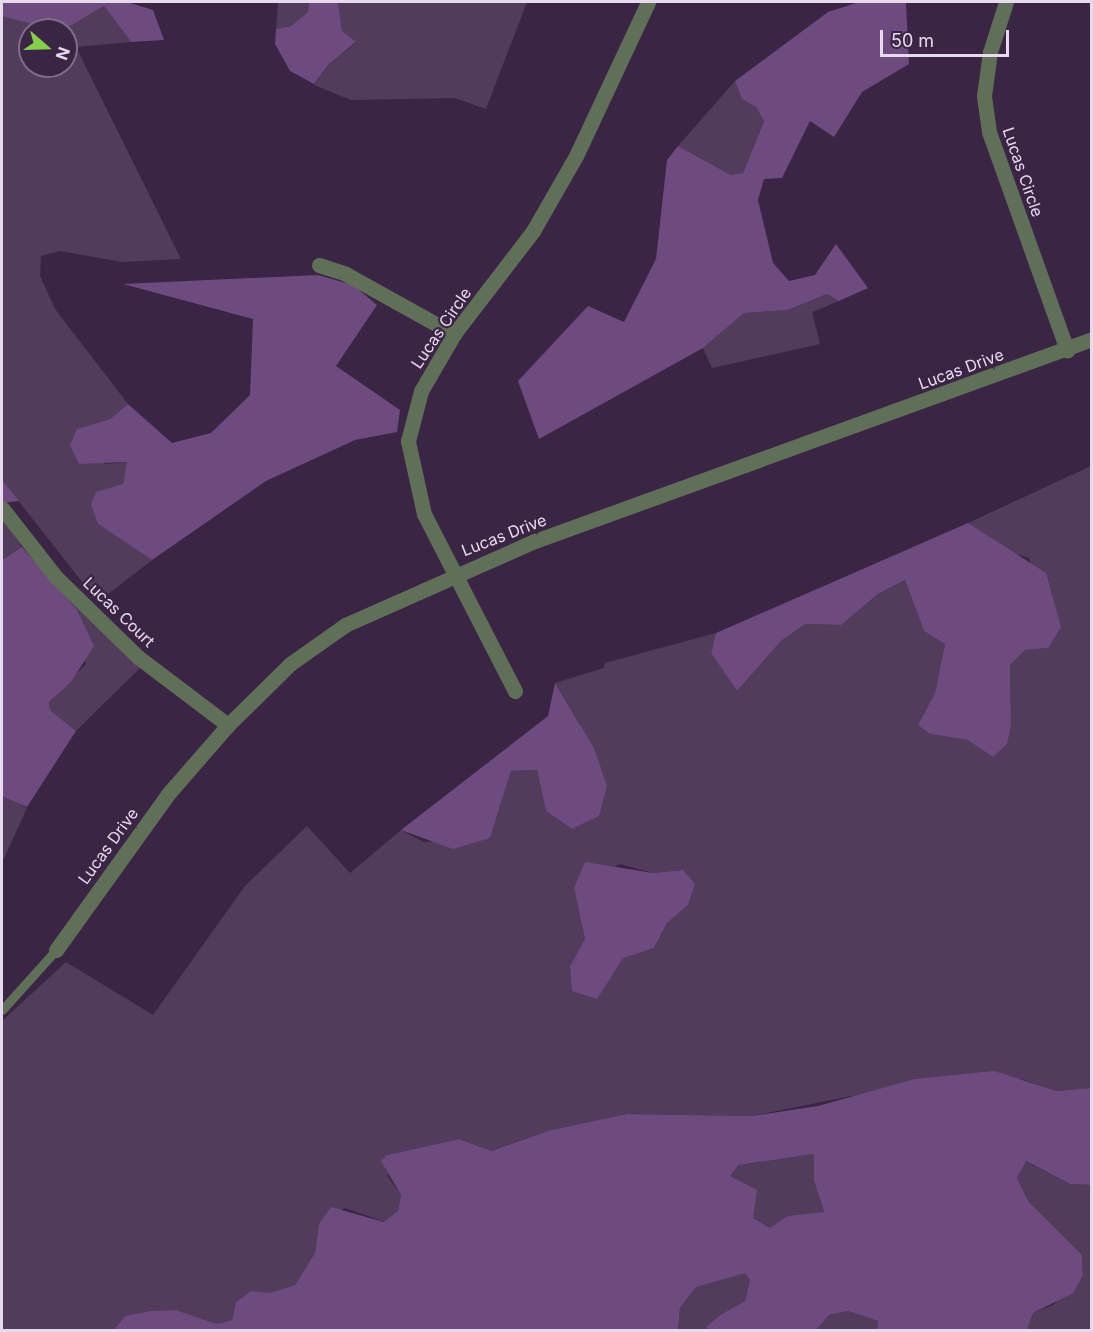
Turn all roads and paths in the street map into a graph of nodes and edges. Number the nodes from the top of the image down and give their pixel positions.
1 (648, 2) edge
2 (1006, 2) edge
3 (319, 265) dead end
4 (454, 334) junction
5 (1092, 339) edge
6 (1067, 350) junction
7 (2, 508) edge
8 (456, 572) junction
9 (515, 691) dead end
10 (228, 725) junction
11 (56, 950) joint
12 (2, 1010) edge

1 - 4 street, Lucas Circle
2 - 6 street, Lucas Circle
3 - 4 street
4 - 8 street, Lucas Circle
5 - 6 street, Lucas Drive
6 - 8 street, Lucas Drive
7 - 10 street, Lucas Court
8 - 9 street, Lucas Circle
8 - 10 street, Lucas Drive
10 - 11 street, Lucas Drive
11 - 12 lane

